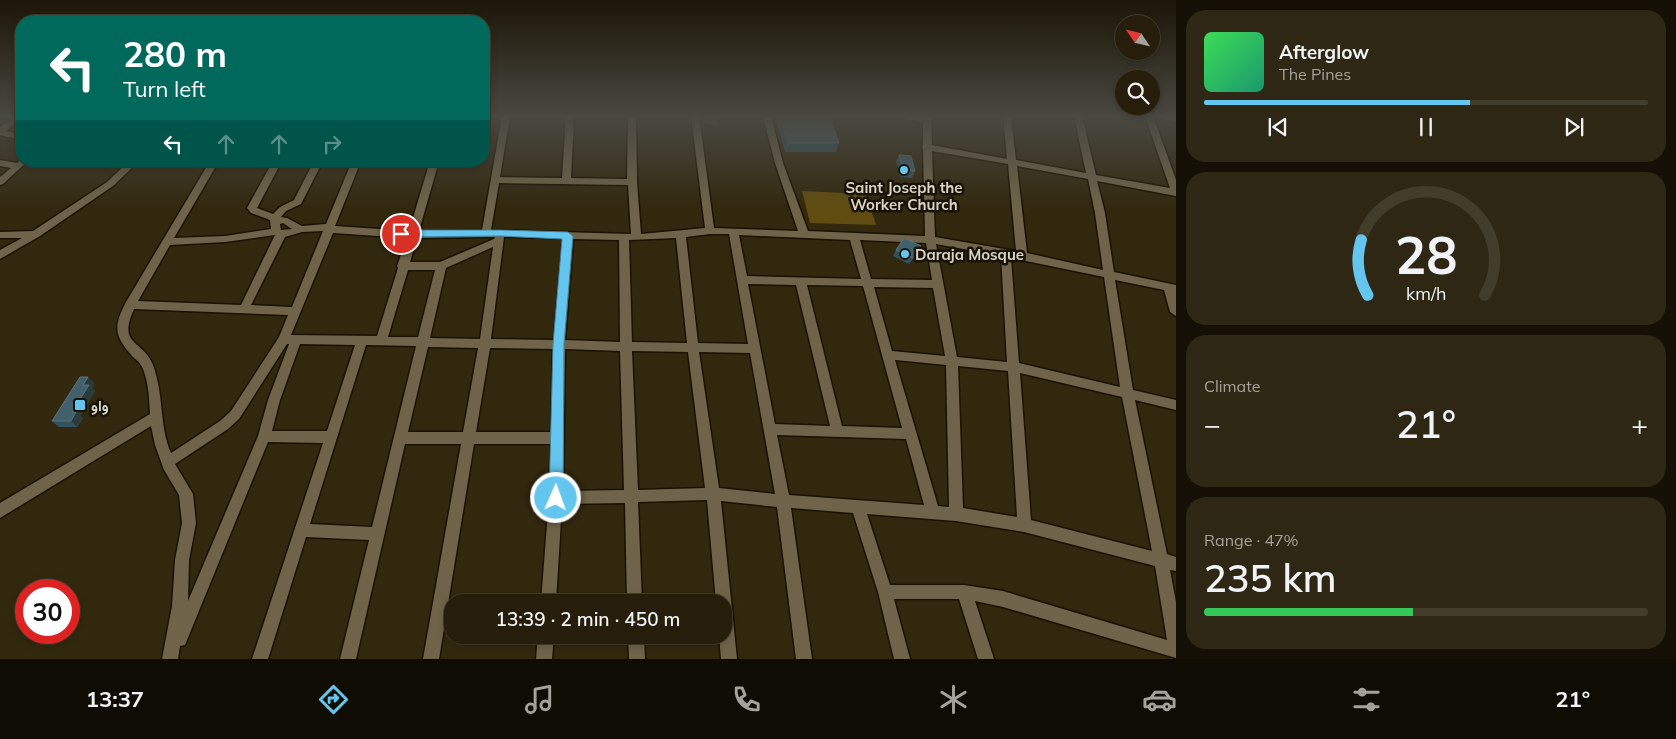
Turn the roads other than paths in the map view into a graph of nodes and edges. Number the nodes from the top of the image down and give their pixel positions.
1 (501, 147) edge
2 (568, 147) edge
3 (632, 147) edge
4 (699, 147) edge
5 (774, 147) edge
6 (926, 147) joint
7 (1010, 147) edge
8 (1085, 147) edge
9 (1160, 147) edge
10 (1011, 162) junction
11 (0, 163) edge
12 (15, 164) edge
13 (18, 167) edge
14 (128, 167) edge
15 (212, 167) edge
16 (275, 167) edge
17 (316, 167) edge
18 (355, 167) edge
19 (433, 167) edge
20 (1091, 177) junction
21 (496, 180) junction
22 (566, 180) junction
23 (0, 182) edge
24 (632, 182) junction
25 (1176, 193) edge
26 (276, 219) junction
27 (330, 228) junction
28 (300, 229) junction
29 (710, 231) junction
30 (733, 231) junction
31 (279, 233) junction
32 (486, 233) junction
33 (36, 234) junction
34 (414, 234) junction
35 (0, 235) edge
36 (681, 235) junction
37 (804, 235) junction
38 (568, 236) junction
39 (500, 237) junction
40 (630, 237) junction
41 (854, 237) junction
42 (930, 240) junction
43 (168, 242) junction
44 (1006, 253) junction
45 (0, 255) edge
46 (1022, 256) junction
47 (402, 266) junction
48 (441, 266) junction
49 (1111, 274) junction
50 (744, 280) junction
51 (801, 282) junction
52 (866, 282) junction
53 (937, 284) junction
54 (1172, 288) edge
55 (130, 305) junction
56 (244, 309) junction
57 (294, 311) junction
58 (1176, 312) edge
59 (290, 339) junction
60 (362, 340) junction
61 (382, 341) junction
62 (423, 341) junction
63 (485, 343) junction
64 (559, 344) junction
65 (626, 346) junction
66 (693, 348) junction
67 (756, 349) junction
68 (887, 355) junction
69 (952, 361) junction
70 (1015, 368) junction
71 (1127, 393) junction
72 (1176, 406) edge
73 (156, 417) junction
74 (769, 429) junction
75 (837, 430) junction
76 (910, 434) junction
77 (264, 436) junction
78 (330, 438) junction
79 (400, 438) junction
80 (558, 438) junction
81 (470, 439) junction
82 (168, 462) junction
83 (714, 494) junction
84 (631, 497) junction
85 (556, 498) junction
86 (783, 501) junction
87 (858, 507) junction
88 (0, 511) edge
89 (933, 513) junction
90 (956, 514) junction
91 (1024, 525) junction
92 (301, 530) junction
93 (377, 534) junction
94 (1161, 560) junction
95 (1176, 564) edge
96 (885, 592) junction
97 (964, 592) junction
98 (549, 594) edge
99 (635, 594) edge
100 (545, 644) edge
101 (636, 644) edge
102 (1176, 645) edge
103 (1176, 650) edge
104 (170, 659) edge
105 (260, 659) edge
106 (348, 659) edge
107 (431, 659) edge
108 (544, 659) edge
109 (637, 659) edge
110 (729, 659) edge
111 (804, 659) edge
112 (902, 659) edge
113 (986, 659) edge

1 - 21 street
2 - 22 street
3 - 24 street
4 - 29 street
5 - 37 street
6 - 10 street
6 - 42 street
7 - 10 street
8 - 20 street
9 - 25 street
10 - 20 street
10 - 46 street
11 - 12 street
13 - 23 street
14 - 33 street
15 - 43 street
16 - 26 street
17 - 26 street
18 - 27 street
19 - 34 street
20 - 25 street
20 - 49 street
21 - 22 street
21 - 32 street
22 - 24 street
24 - 40 street
26 - 28 street
26 - 31 street
27 - 28 street
27 - 34 street
27 - 57 street
28 - 31 street
29 - 30 street
29 - 36 street
30 - 37 street
30 - 50 street
31 - 43 street
31 - 56 street
32 - 34 street
32 - 39 street
33 - 35 street
33 - 45 street
34 - 47 street
36 - 40 street
36 - 66 street
37 - 41 street
38 - 39 street
38 - 40 street
38 - 64 street
39 - 48 street
39 - 63 street
40 - 65 street
41 - 42 street
41 - 52 street
42 - 44 street
42 - 53 street
43 - 55 street
44 - 46 street
44 - 70 street
46 - 49 street
47 - 48 street
47 - 61 street
48 - 62 street
49 - 54 street
49 - 71 street
50 - 51 street
50 - 67 street
51 - 52 street
51 - 75 street
52 - 53 street
52 - 68 street
53 - 69 street
54 - 58 street
55 - 56 street
55 - 73 street
56 - 57 street
57 - 59 street
59 - 60 street
59 - 77 street
59 - 82 street
60 - 61 street
60 - 78 street
61 - 62 street
62 - 63 street
62 - 79 street
63 - 64 street
63 - 81 street
64 - 65 street
64 - 80 street
65 - 66 street
65 - 84 street
66 - 67 street
66 - 83 street
67 - 74 street
68 - 69 street
68 - 76 street
69 - 70 street
69 - 90 street
70 - 71 street
70 - 91 street
71 - 72 street
71 - 94 street
73 - 82 street
73 - 88 street
74 - 75 street
74 - 86 street
75 - 76 street
76 - 89 street
77 - 78 street
77 - 104 street
78 - 92 street
79 - 81 street
79 - 93 street
80 - 81 street
80 - 85 street
81 - 107 street
82 - 104 street
83 - 84 street
83 - 86 street
83 - 110 street
84 - 85 street
84 - 99 street
85 - 98 street
86 - 87 street
86 - 111 street
87 - 89 street
87 - 96 street
89 - 90 street
90 - 91 street
91 - 94 street
92 - 93 street
92 - 105 street
93 - 106 street
94 - 95 street
94 - 102 street
96 - 97 street
96 - 112 street
97 - 103 street
97 - 113 street
100 - 108 street
101 - 109 street

